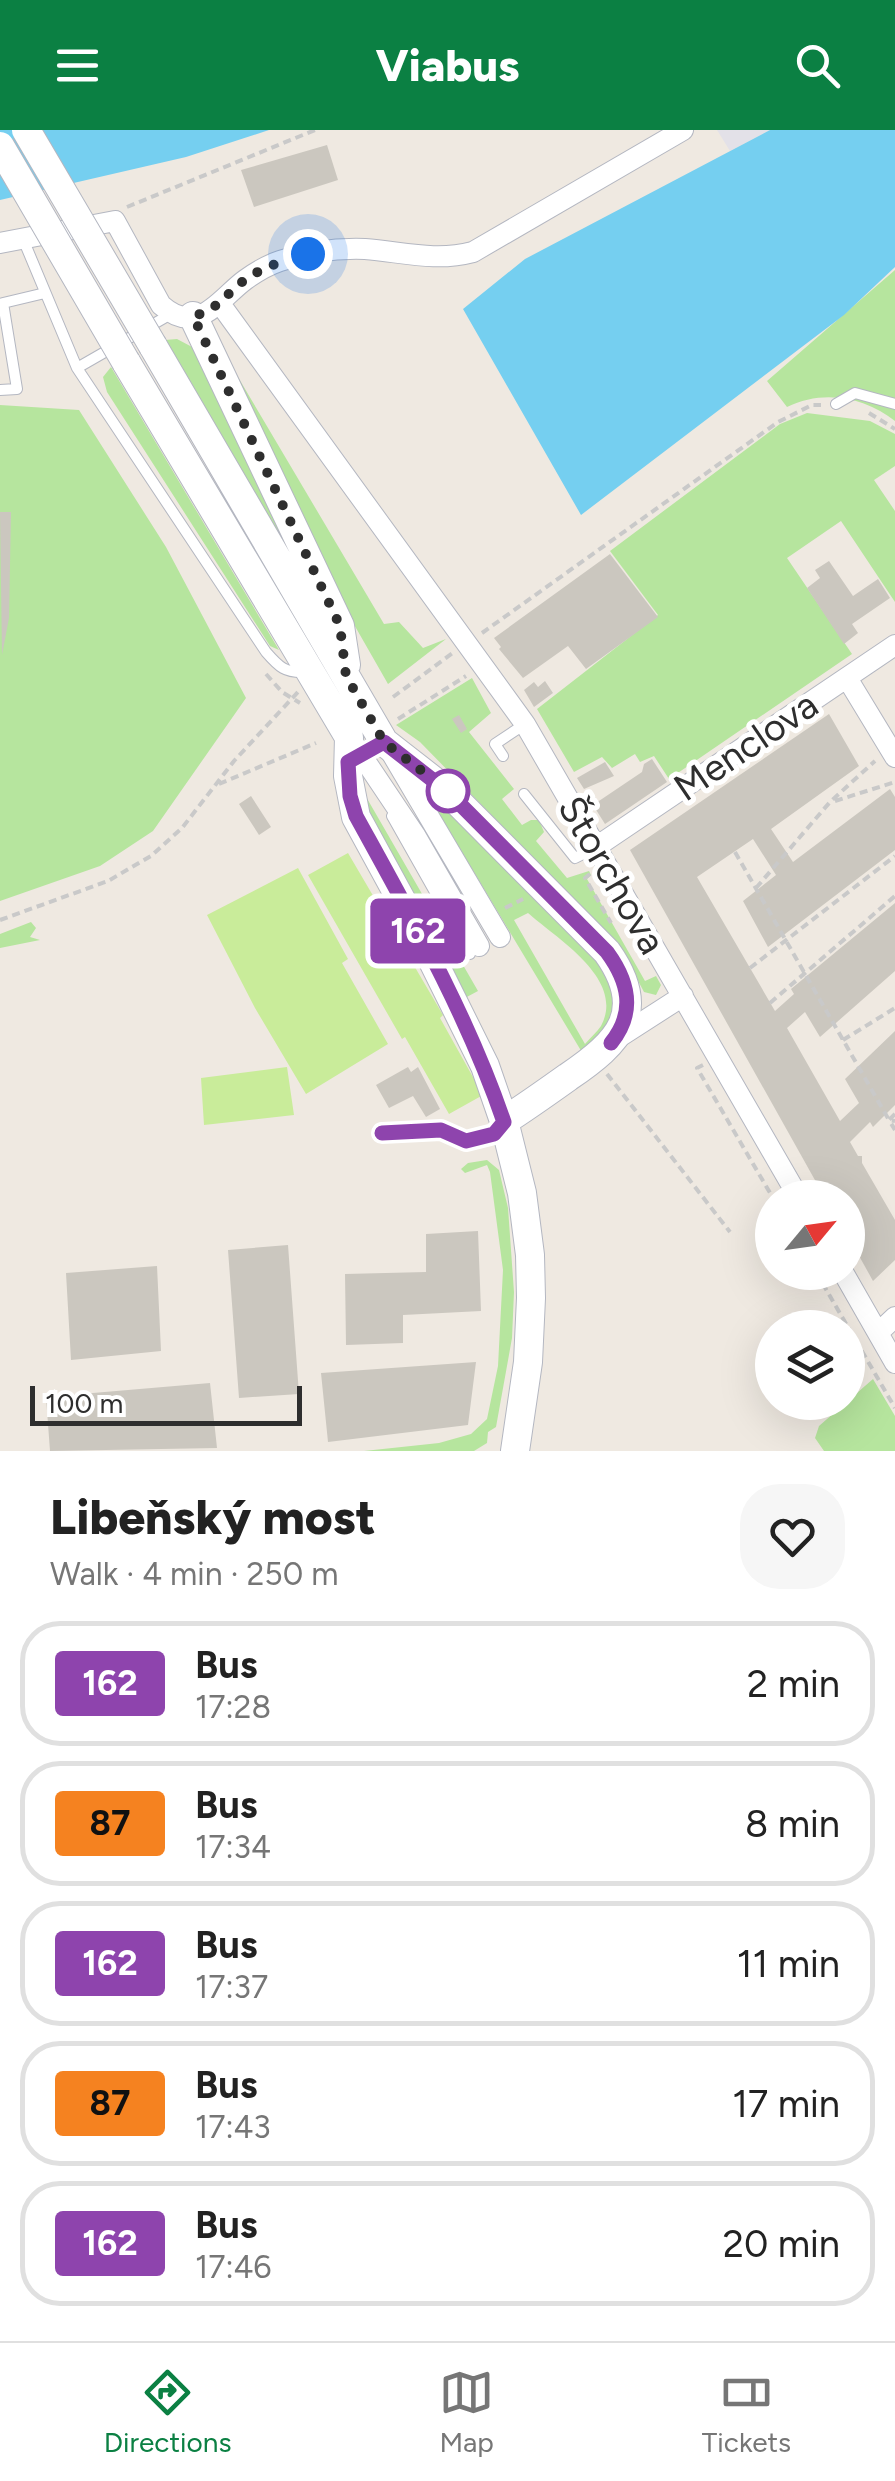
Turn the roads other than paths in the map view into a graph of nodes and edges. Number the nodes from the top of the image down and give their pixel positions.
1 (26, 130) edge
2 (683, 130) edge
3 (0, 146) edge
4 (23, 239) junction
5 (0, 243) edge
6 (45, 294) junction
7 (2, 303) edge
8 (221, 305) junction
9 (182, 315) junction
10 (77, 368) junction
11 (0, 390) edge
12 (836, 404) dead end
13 (895, 404) edge
14 (895, 646) edge
15 (310, 670) junction
16 (346, 676) junction
17 (847, 678) junction
18 (525, 724) junction
19 (892, 752) edge
20 (363, 754) junction
21 (503, 756) dead end
22 (524, 794) dead end
23 (596, 847) junction
24 (500, 937) dead end
25 (475, 950) dead end
26 (683, 996) junction
27 (603, 1051) junction
28 (504, 1122) junction
29 (382, 1133) dead end
30 (789, 1180) edge
31 (853, 1290) edge
32 (895, 1317) edge
33 (878, 1333) junction
34 (895, 1363) edge
35 (515, 1451) edge

1 - 16 main road, bridge
2 - 8 street
3 - 15 main road, bridge
4 - 5 street
4 - 6 lane
4 - 9 street
6 - 7 lane
6 - 10 lane
7 - 11 lane
8 - 9 street
8 - 18 street, Štorchova
9 - 10 lane
9 - 16 main road
10 - 15 lane
12 - 13 lane
14 - 17 street, Menclova
15 - 20 main road
16 - 20 main road
17 - 19 street
17 - 23 street, Menclova
18 - 21 lane
18 - 23 street, Štorchova
20 - 24 street
20 - 25 street
20 - 27 main road
20 - 28 main road
22 - 23 lane
23 - 26 street, Štorchova
26 - 27 street, Štorchova
26 - 30 street
27 - 28 main road, Štorchova
28 - 29 lane
28 - 35 main road
31 - 33 street
32 - 33 street
33 - 34 street

